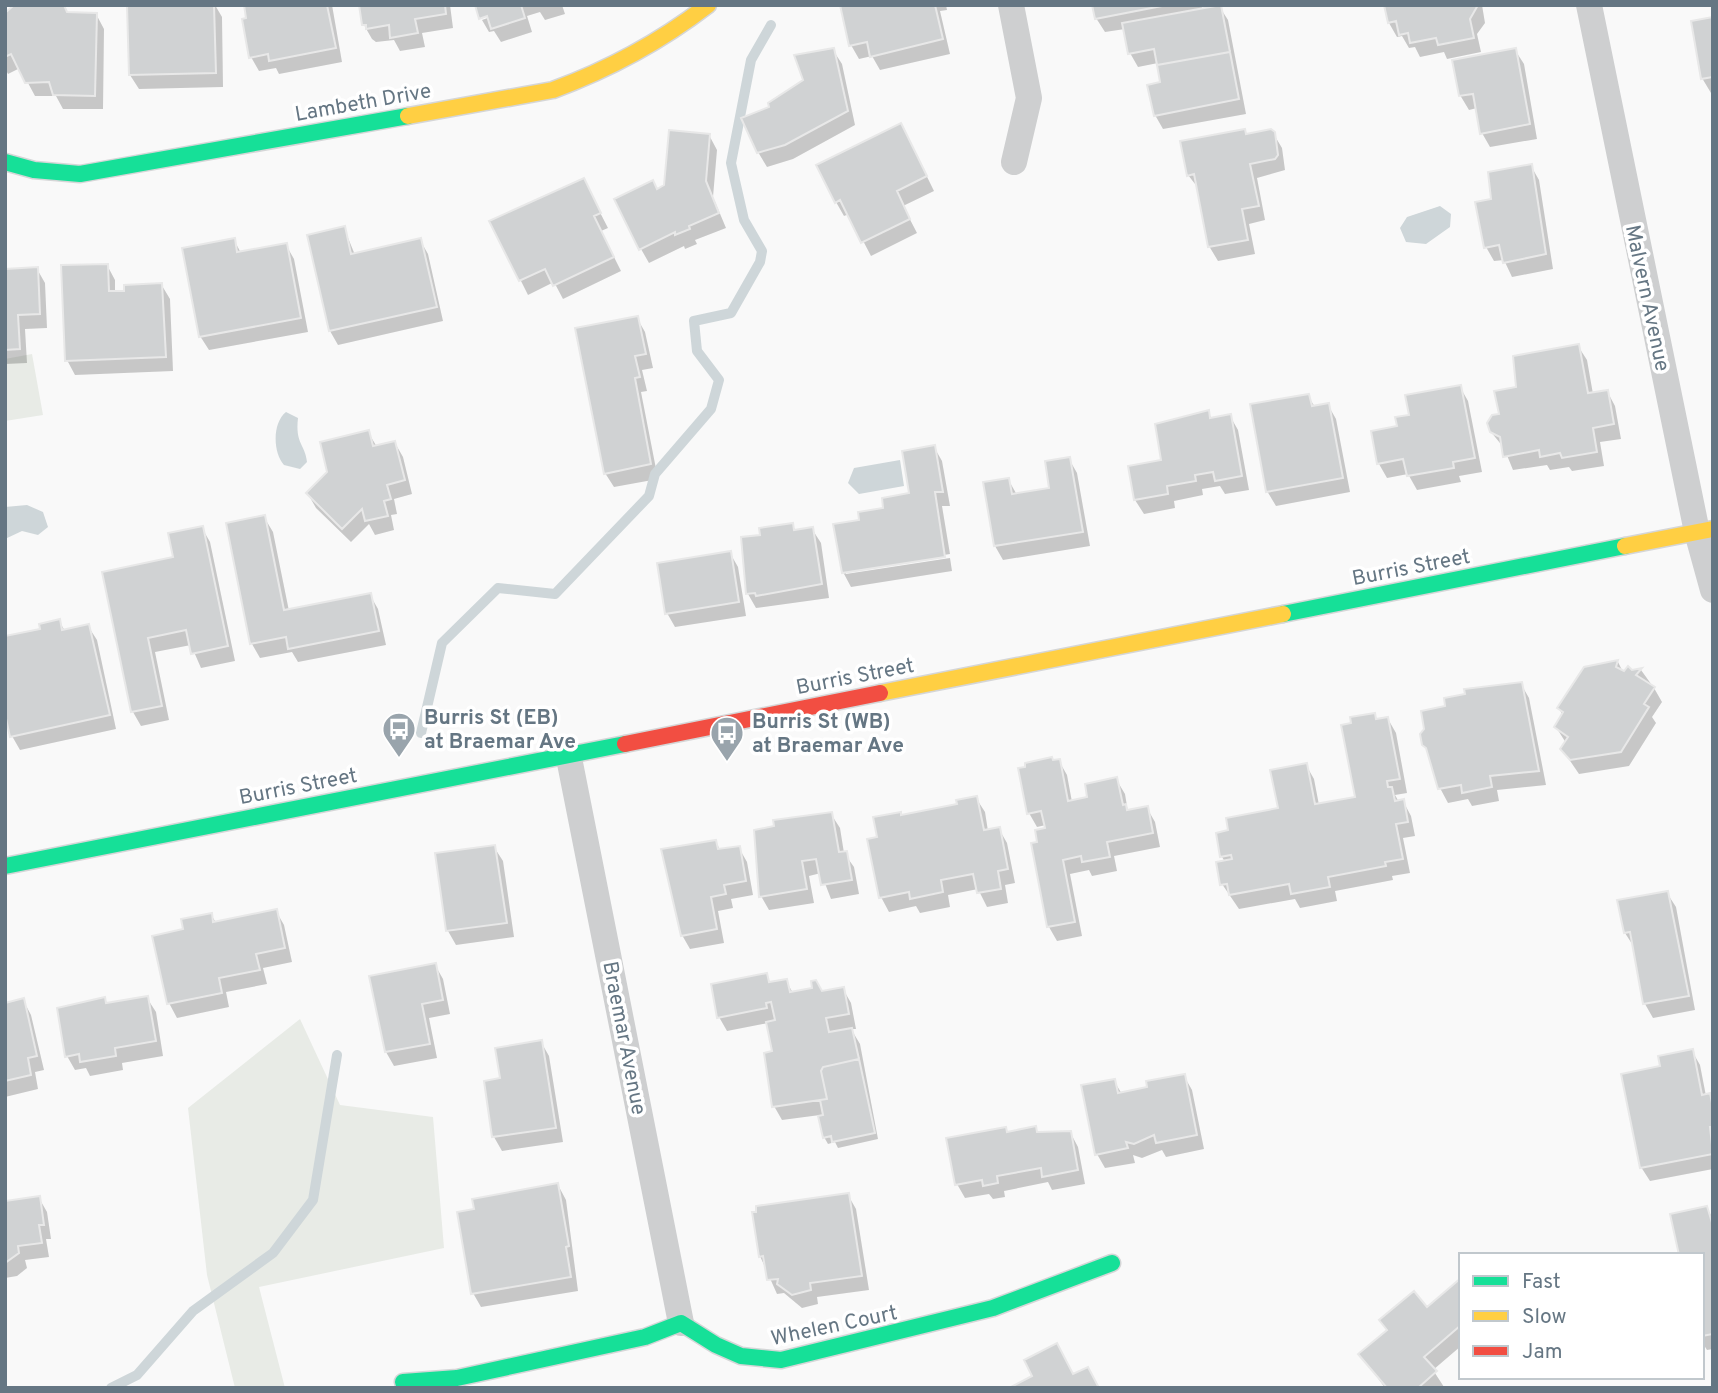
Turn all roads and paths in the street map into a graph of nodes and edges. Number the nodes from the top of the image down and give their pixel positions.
1 (708, 5) edge
2 (1011, 5) edge
3 (1590, 5) edge
4 (5, 162) edge
5 (1014, 162) dead end
6 (1705, 531) edge
7 (1713, 590) edge
8 (568, 753) junction
9 (5, 866) edge
10 (1112, 1263) dead end
11 (681, 1323) junction
12 (403, 1382) dead end

1 - 4 street, Lambeth Drive
2 - 5 street
3 - 6 street, Malvern Avenue
6 - 7 street, Malvern Avenue
6 - 8 street, Burris Street
8 - 9 street, Burris Street
8 - 11 street, Braemar Avenue
10 - 11 street, Whelen Court
11 - 12 street

